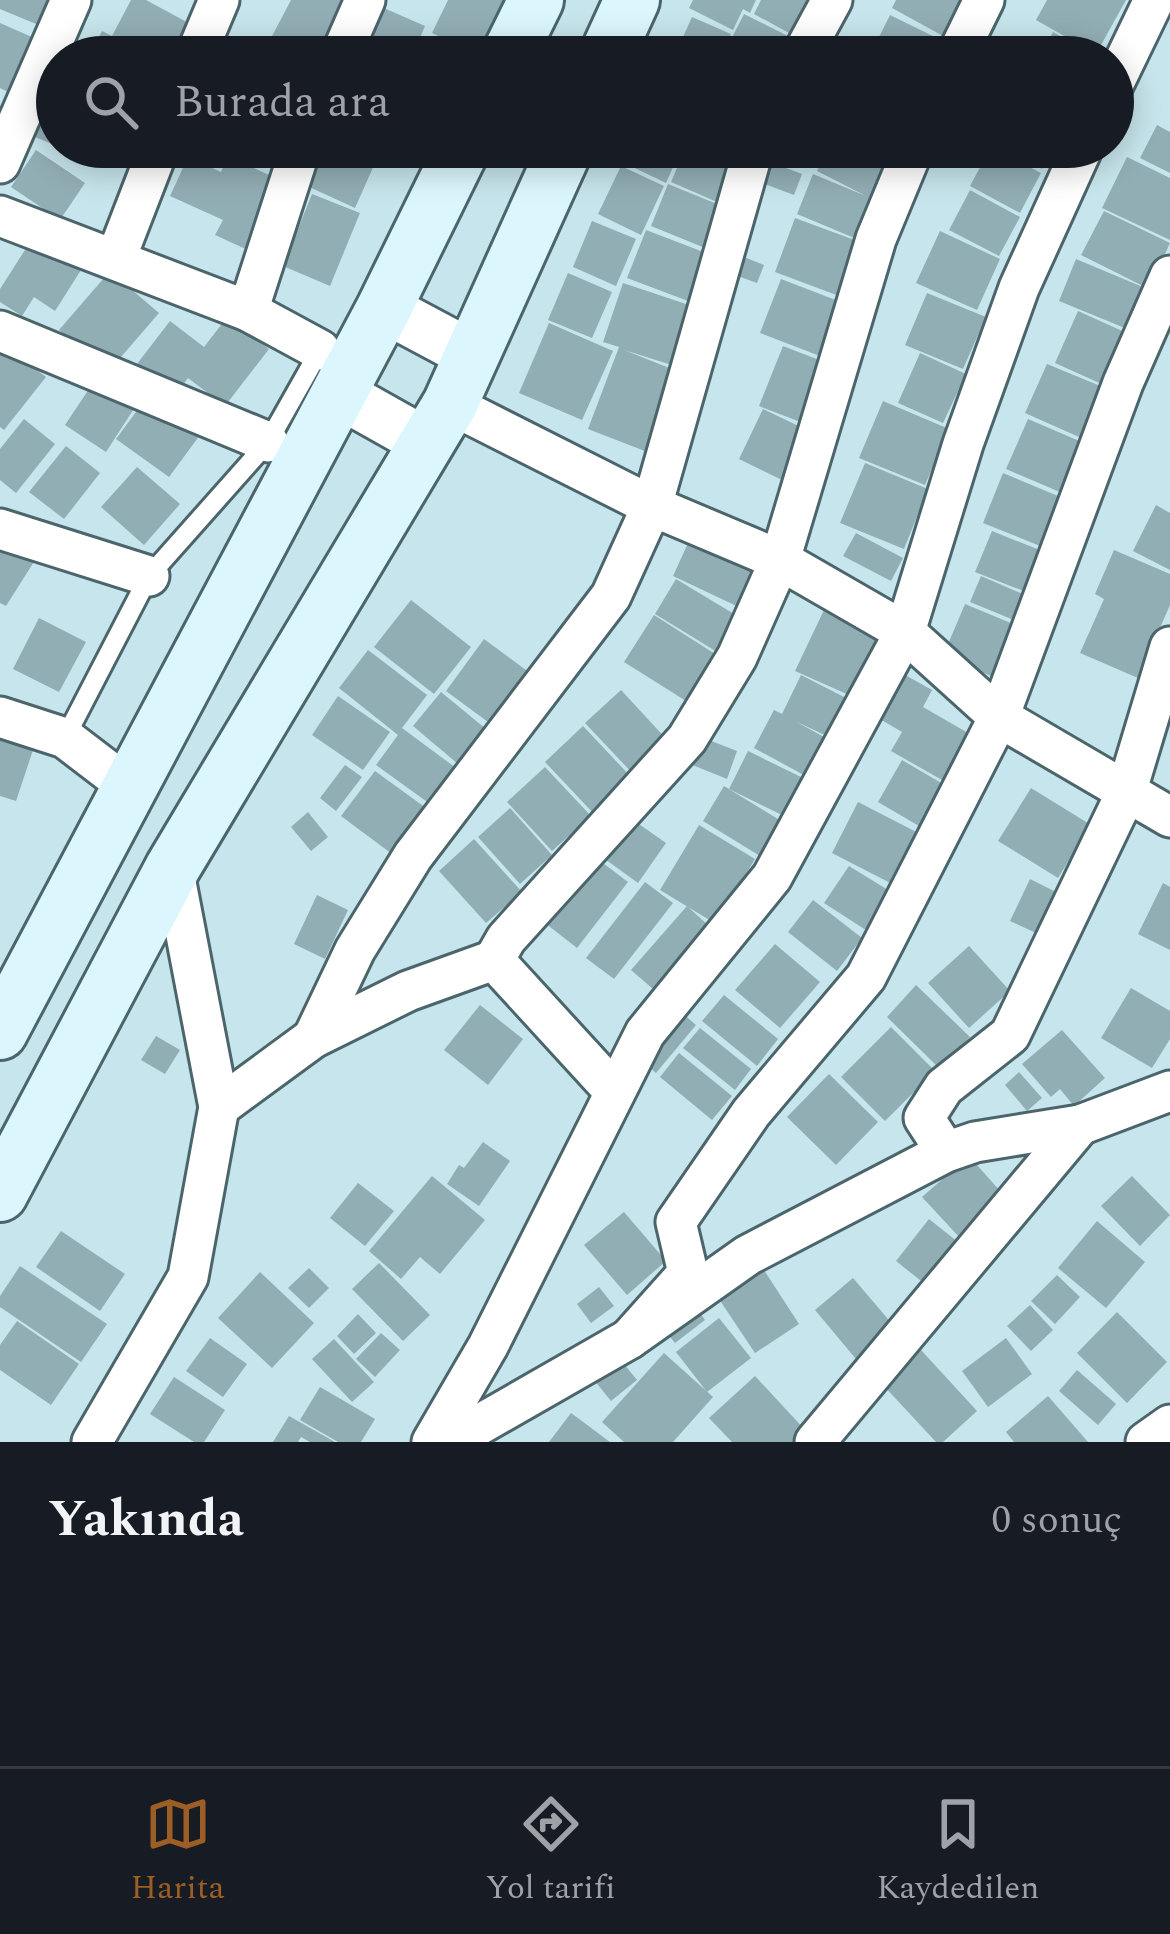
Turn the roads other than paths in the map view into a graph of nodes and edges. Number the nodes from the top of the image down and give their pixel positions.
1 (71, 0) edge
2 (219, 0) edge
3 (364, 0) edge
4 (536, 0) edge
5 (632, 0) edge
6 (832, 0) edge
7 (985, 0) edge
8 (1154, 0) edge
9 (55, 36) edge
10 (204, 36) edge
11 (349, 36) edge
12 (518, 36) edge
13 (616, 36) edge
14 (812, 36) edge
15 (967, 36) edge
16 (1134, 41) edge
17 (36, 80) edge
18 (0, 163) edge
19 (151, 168) edge
20 (294, 168) edge
21 (453, 168) edge
22 (557, 168) edge
23 (748, 168) edge
24 (905, 168) edge
25 (1073, 168) edge
26 (0, 216) edge
27 (116, 258) junction
28 (1170, 276) edge
29 (383, 308) junction
30 (248, 311) junction
31 (0, 331) edge
32 (472, 355) junction
33 (329, 372) junction
34 (438, 423) junction
35 (268, 442) junction
36 (652, 506) junction
37 (0, 530) edge
38 (780, 560) junction
39 (149, 576) junction
40 (905, 632) junction
41 (1170, 646) edge
42 (0, 717) edge
43 (999, 717) junction
44 (65, 738) junction
45 (128, 787) junction
46 (1126, 794) junction
47 (1170, 818) edge
48 (173, 867) junction
49 (494, 960) junction
50 (0, 1032) edge
51 (313, 1038) junction
52 (1170, 1090) edge
53 (614, 1091) junction
54 (219, 1107) junction
55 (1080, 1125) junction
56 (946, 1152) junction
57 (0, 1194) edge
58 (629, 1339) junction
59 (92, 1442) edge
60 (432, 1442) edge
61 (448, 1442) edge
62 (815, 1442) edge

1 - 9 street
2 - 10 street
3 - 11 street
4 - 12 main road
5 - 13 main road
6 - 14 street
7 - 15 street
8 - 16 street
17 - 18 street
19 - 27 street
20 - 30 street
21 - 29 main road
22 - 32 main road
23 - 36 street
24 - 38 street
25 - 40 street
26 - 27 street
27 - 30 street
28 - 43 street
29 - 32 street
29 - 33 main road
30 - 33 street
31 - 35 street
32 - 34 main road
33 - 34 street
33 - 35 lane
33 - 45 main road
34 - 36 street
34 - 48 main road
35 - 39 lane
36 - 38 street
36 - 51 street
37 - 39 street
38 - 40 street
38 - 49 street
39 - 44 lane
40 - 43 street
40 - 53 street
41 - 46 street
42 - 44 street
43 - 46 street
43 - 58 street
44 - 45 street
45 - 50 main road
46 - 47 street
46 - 56 street
48 - 54 street
48 - 57 main road
49 - 51 street
49 - 53 street
51 - 54 street
52 - 55 street
53 - 60 street
54 - 59 street
55 - 56 street
55 - 62 street
56 - 58 street
58 - 61 street

